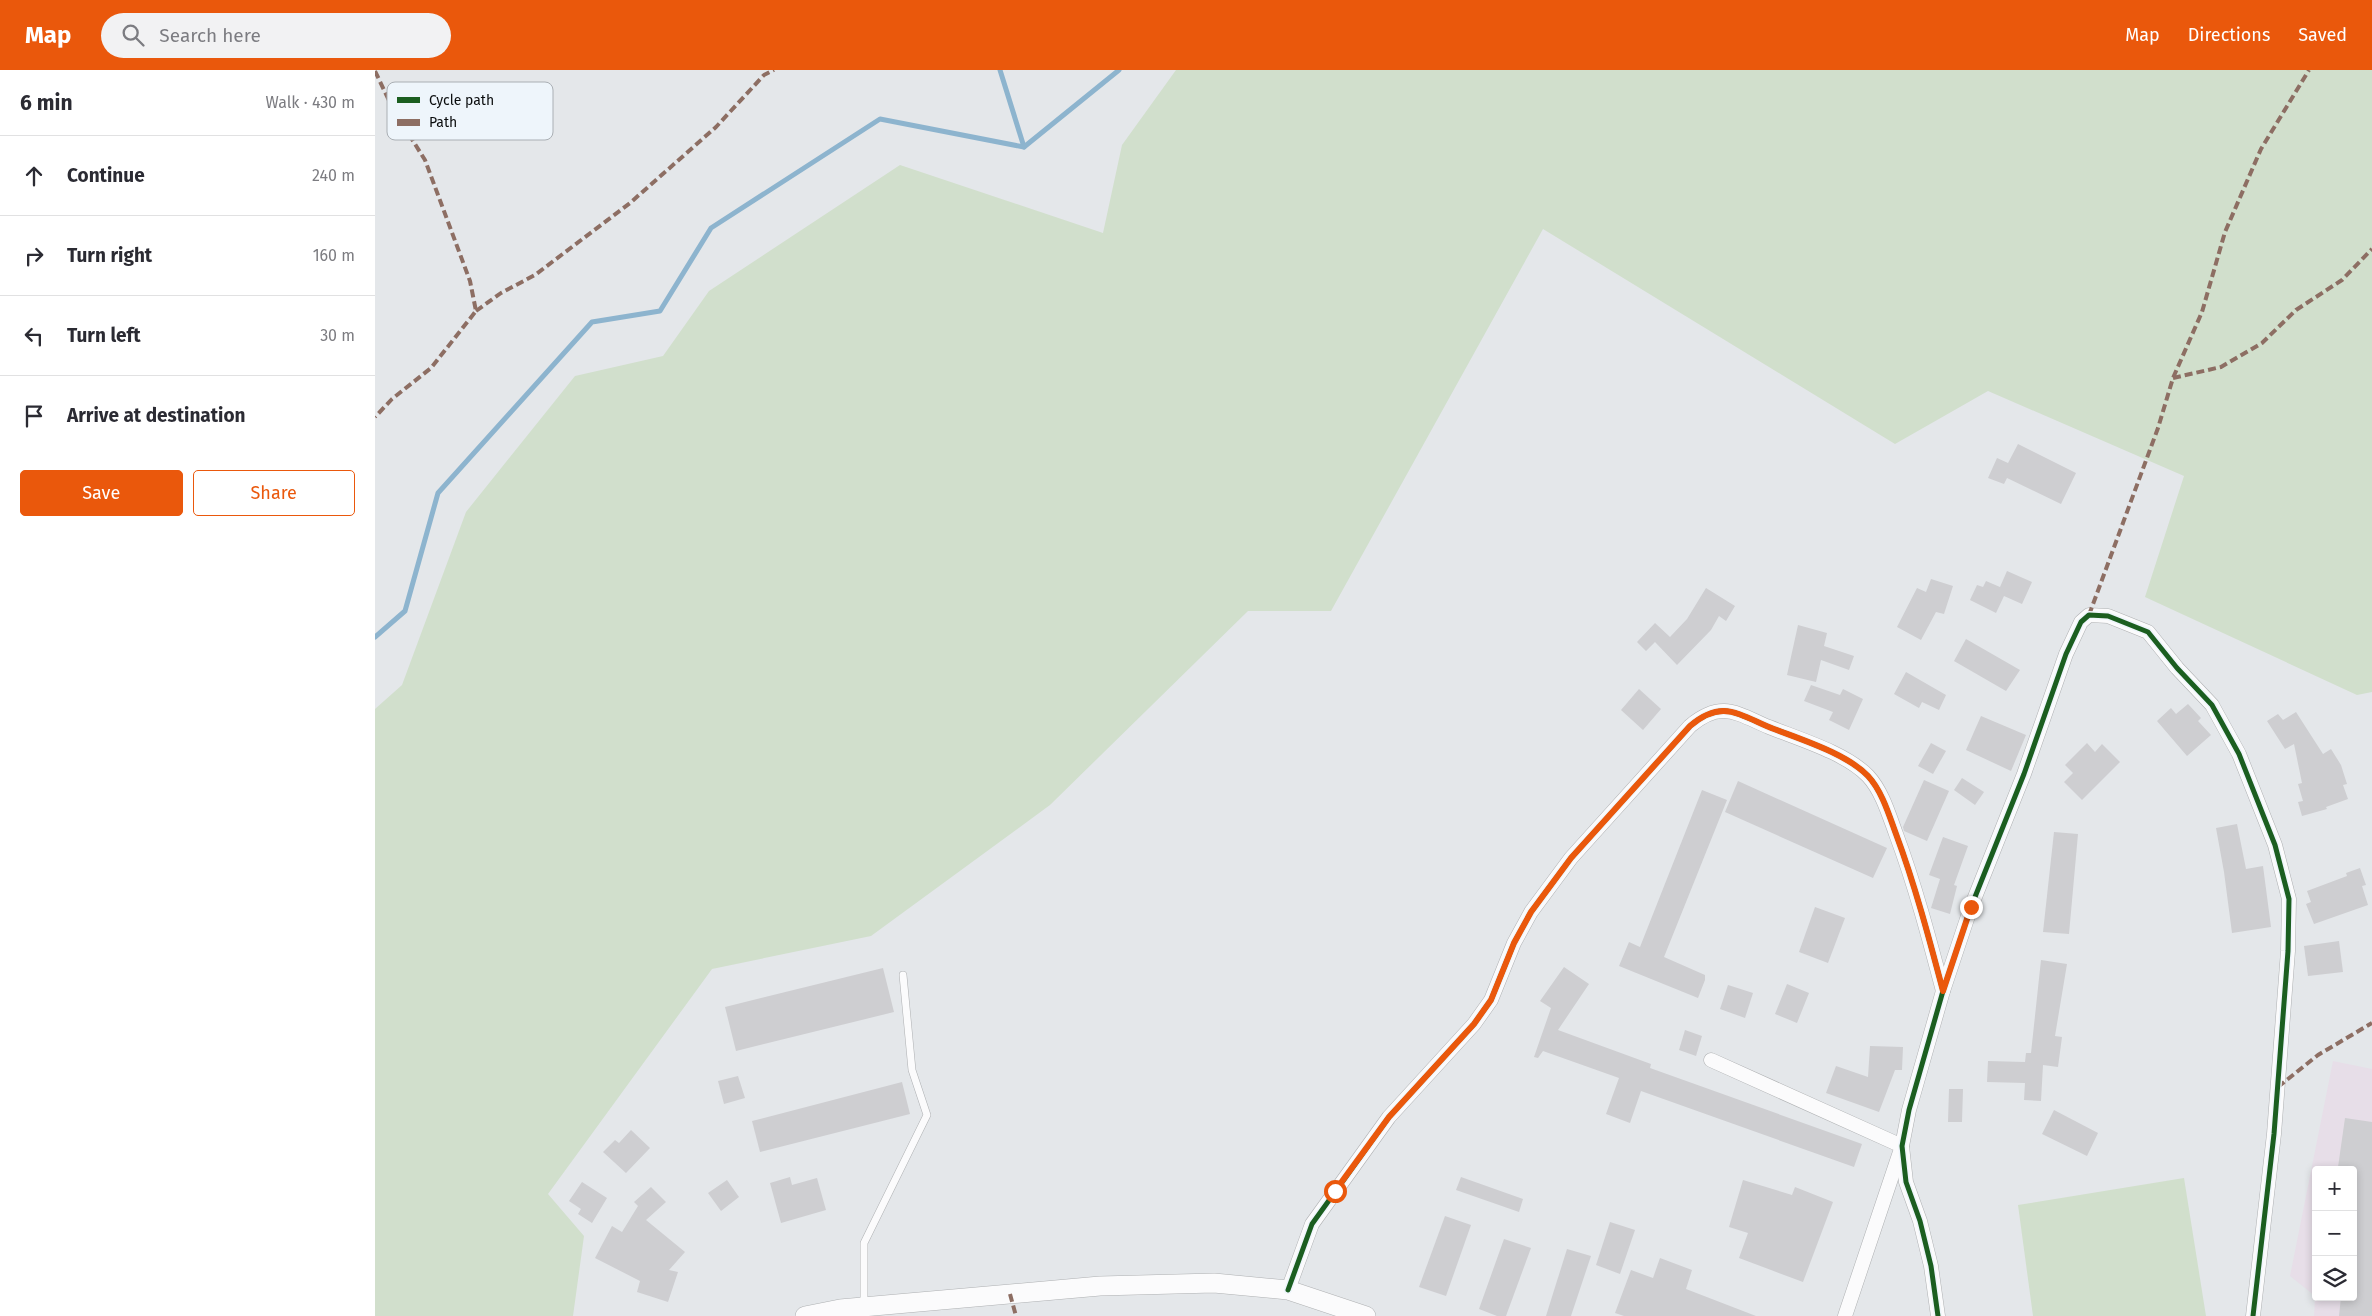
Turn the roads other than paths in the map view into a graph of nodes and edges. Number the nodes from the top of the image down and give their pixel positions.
1 (903, 975) dead end
2 (1943, 991) junction
3 (1711, 1060) dead end
4 (1902, 1146) junction
5 (1288, 1290) junction
6 (864, 1307) junction
7 (805, 1316) edge
8 (1366, 1316) edge
9 (1845, 1316) edge
10 (1938, 1316) edge
11 (2253, 1316) edge

1 - 6 lane
2 - 4 street
2 - 5 street
2 - 11 street
3 - 4 street
4 - 9 street
4 - 10 street
5 - 6 street
5 - 8 street
6 - 7 street

